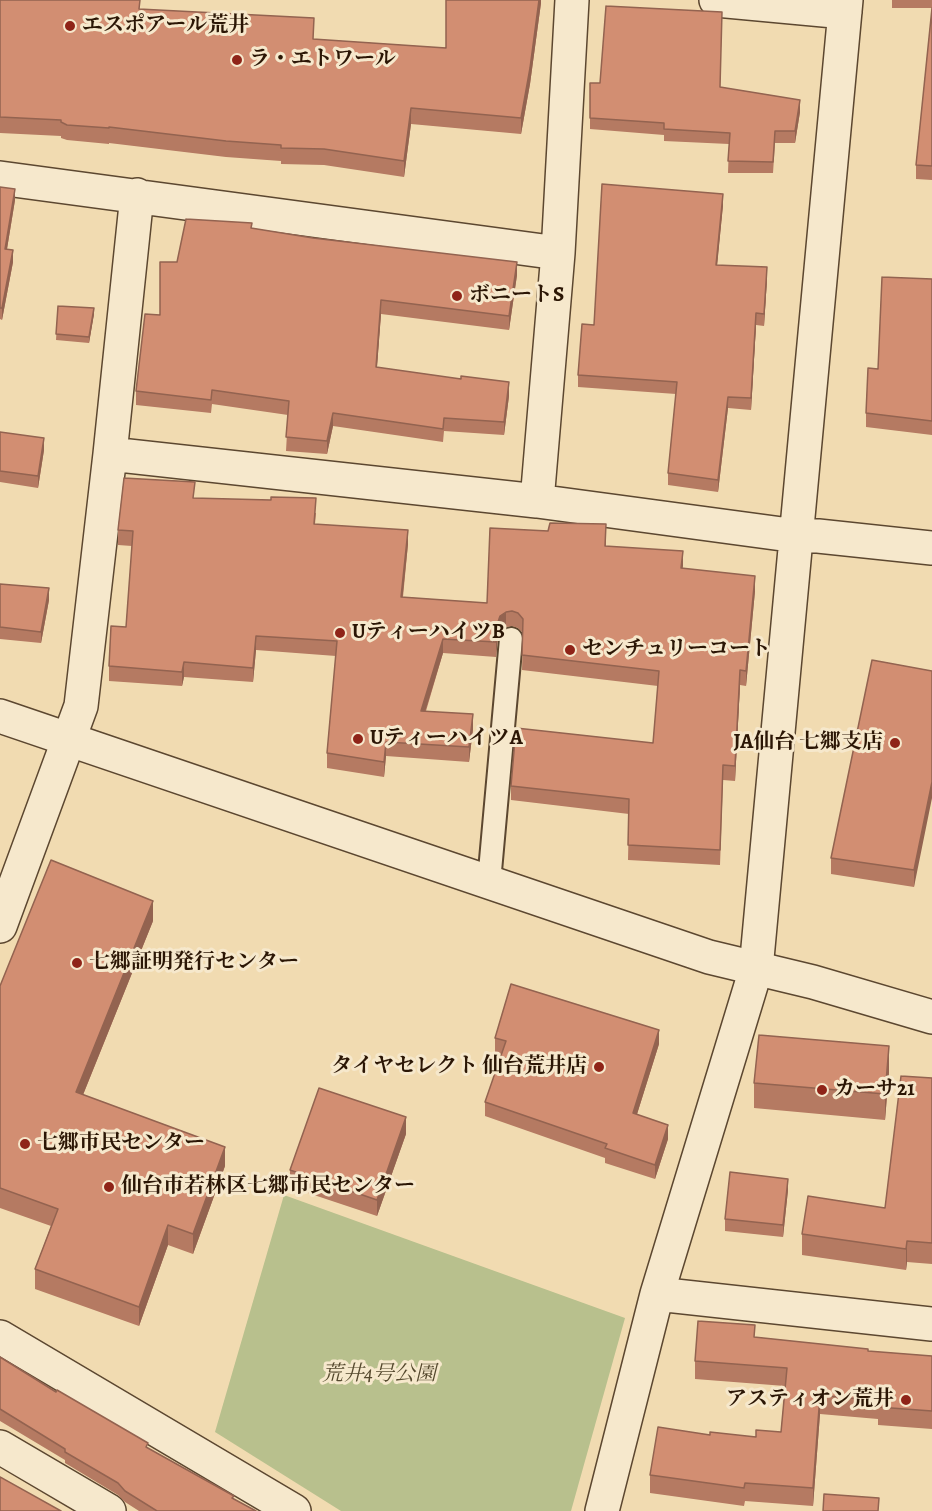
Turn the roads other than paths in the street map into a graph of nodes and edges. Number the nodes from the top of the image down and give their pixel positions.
1 (572, 0) edge
2 (717, 0) edge
3 (845, 6) edge
4 (0, 178) edge
5 (137, 195) junction
6 (558, 253) junction
7 (110, 454) junction
8 (537, 501) junction
9 (797, 536) junction
10 (932, 548) edge
11 (511, 639) dead end
12 (0, 716) edge
13 (70, 738) junction
14 (489, 882) junction
15 (0, 926) edge
16 (756, 969) junction
17 (932, 1017) edge
18 (657, 1294) junction
19 (932, 1324) edge
20 (0, 1337) edge
21 (0, 1447) edge
22 (109, 1511) edge
23 (294, 1511) edge
24 (602, 1511) edge

1 - 6 street
2 - 3 street
3 - 9 street
4 - 5 street
5 - 6 street
5 - 7 street
6 - 8 street
7 - 8 street
7 - 13 street
8 - 9 street
9 - 10 street
9 - 16 street
11 - 14 lane
12 - 13 street
13 - 14 street
13 - 15 street
14 - 16 street
16 - 17 street
16 - 18 street
18 - 19 street
18 - 24 street
20 - 23 street
21 - 22 street

